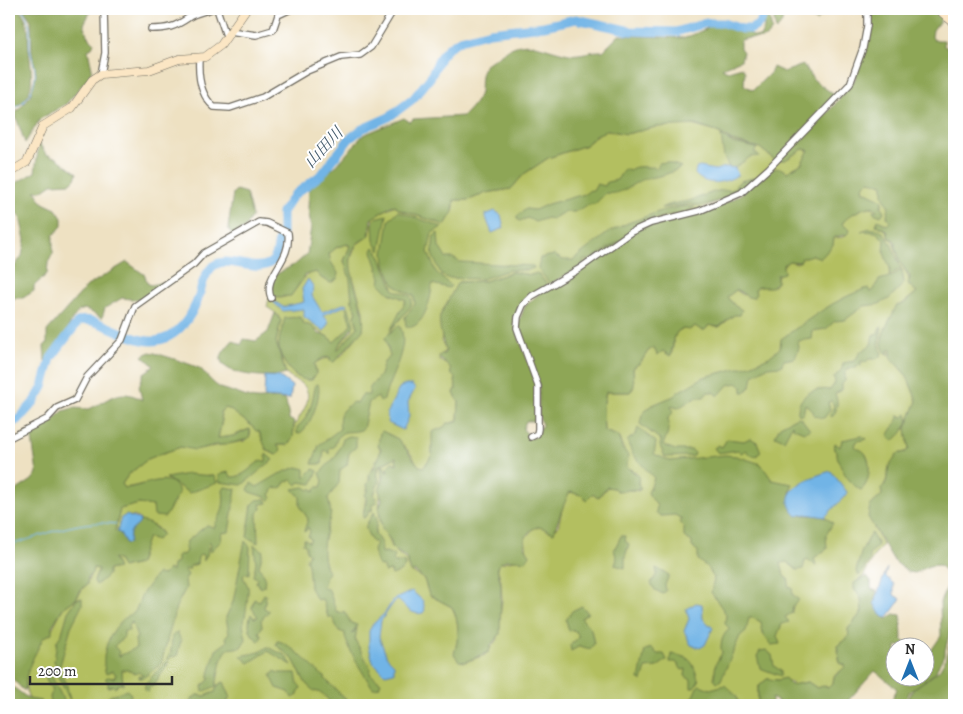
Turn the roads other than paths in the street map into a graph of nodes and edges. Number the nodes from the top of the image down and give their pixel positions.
1 (104, 9) edge
2 (210, 9) edge
3 (217, 9) edge
4 (246, 9) edge
5 (291, 9) edge
6 (394, 9) edge
7 (867, 9) edge
8 (938, 9) edge
9 (954, 23) edge
10 (151, 29) dead end
11 (228, 33) junction
12 (200, 59) junction
13 (100, 74) junction
14 (9, 173) edge
15 (271, 298) dead end
16 (532, 437) dead end
17 (9, 438) edge

1 - 13 street
2 - 10 street
3 - 11 street
4 - 11 main road
5 - 11 street
6 - 12 street
7 - 16 street
8 - 9 main road
11 - 12 main road
12 - 13 main road
13 - 14 main road
15 - 17 street

